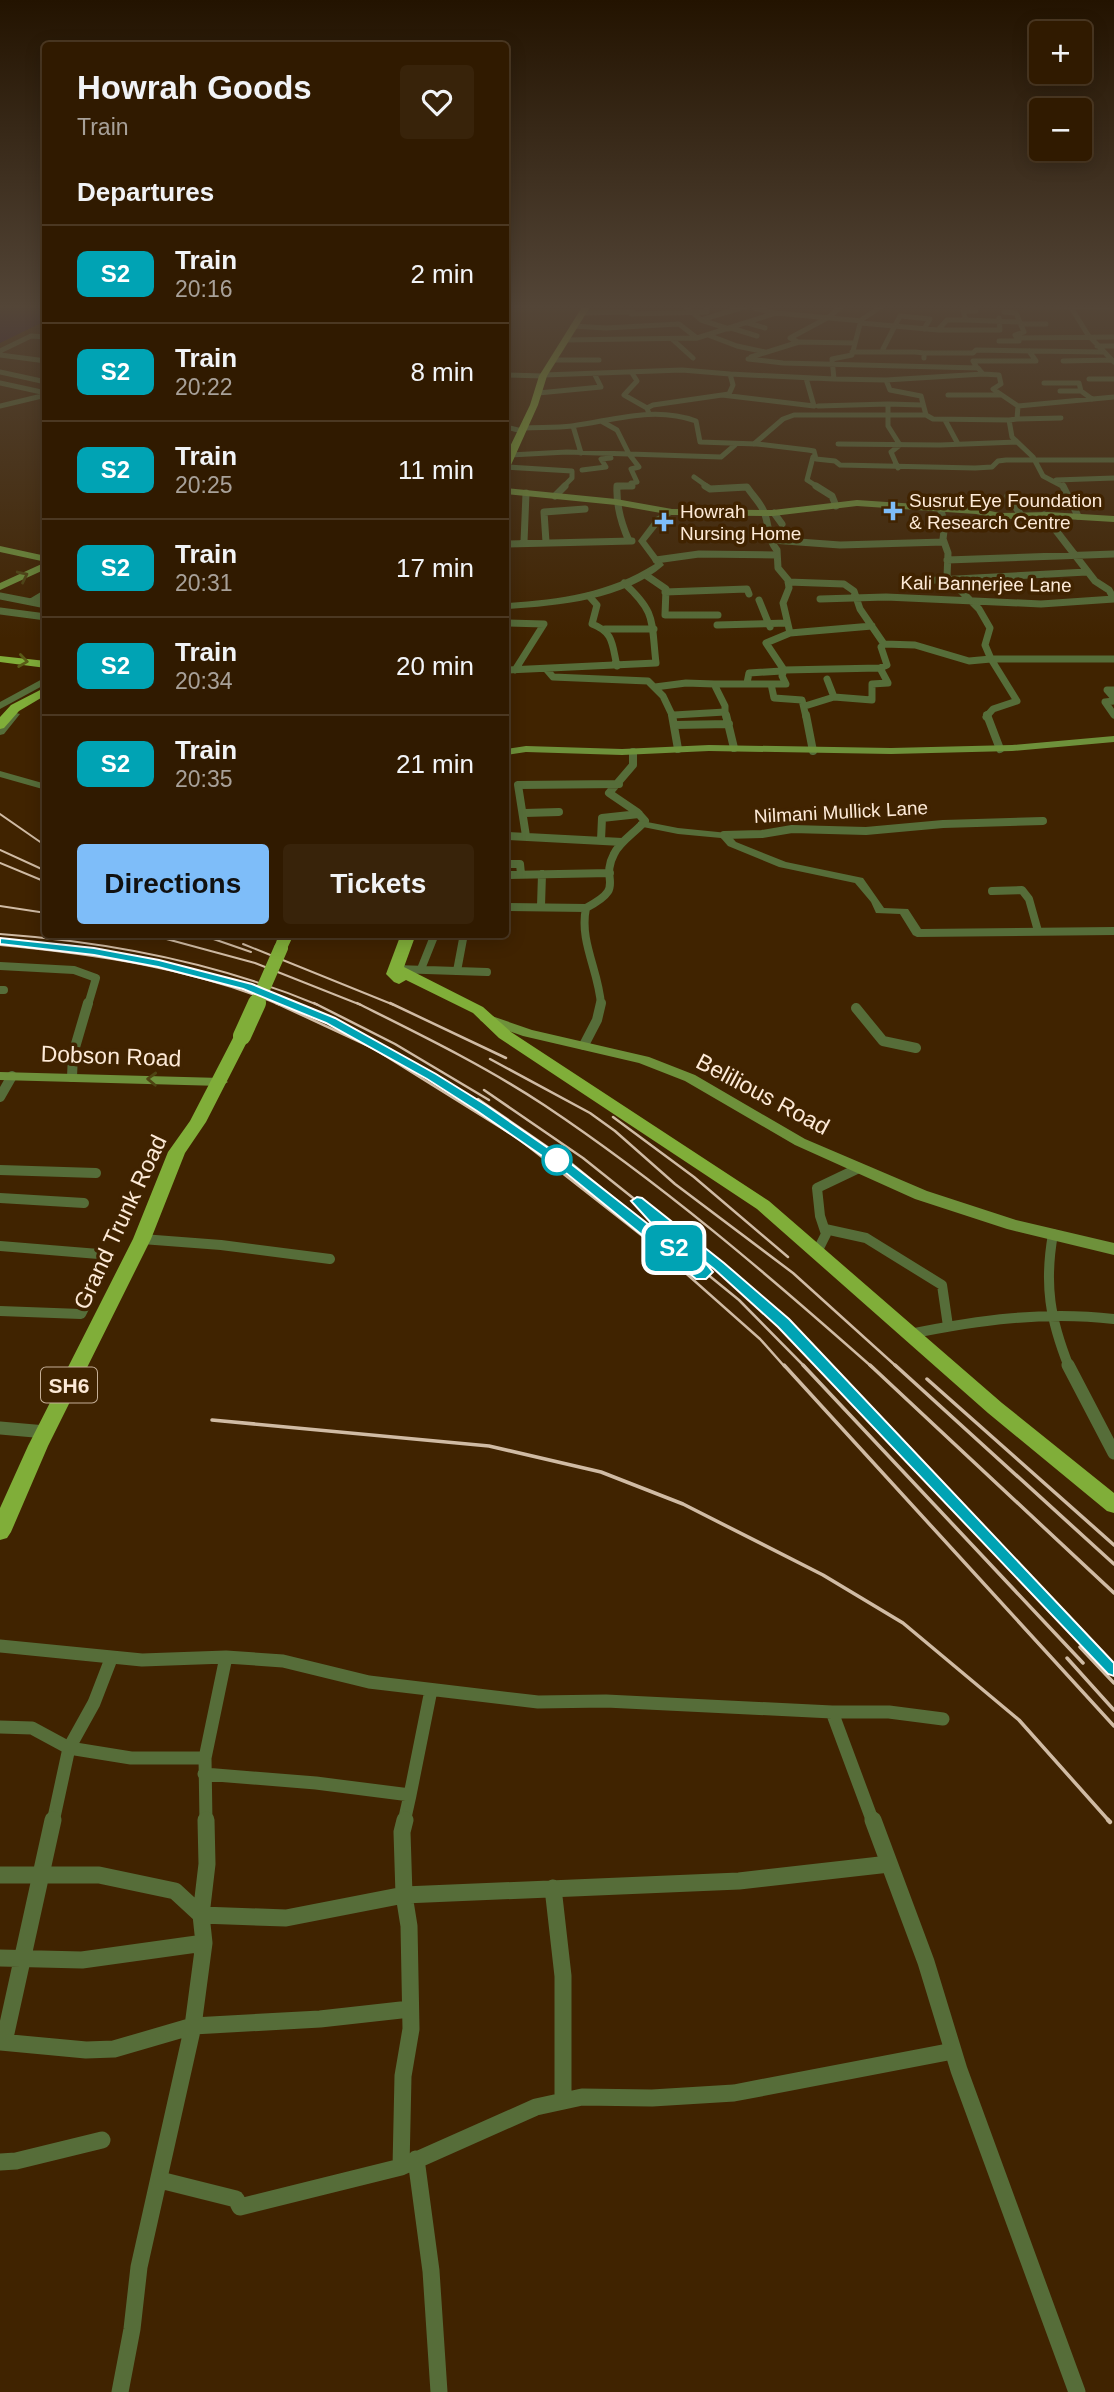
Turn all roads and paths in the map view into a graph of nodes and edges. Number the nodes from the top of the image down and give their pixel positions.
1 (888, 415) edge
2 (529, 416) edge
3 (626, 416) edge
4 (683, 416) edge
5 (786, 416) edge
6 (927, 416) edge
7 (1017, 416) edge
8 (1061, 418) dead end
9 (1017, 419) junction
10 (945, 420) junction
11 (1009, 420) junction
12 (601, 421) junction
13 (573, 426) junction
14 (509, 427) edge
15 (523, 429) junction
16 (1017, 442) junction
17 (900, 443) junction
18 (754, 444) junction
19 (838, 444) dead end
20 (958, 444) junction
21 (735, 445) junction
22 (581, 453) junction
23 (590, 453) junction
24 (510, 455) joint
25 (631, 455) junction
26 (813, 457) junction
27 (1032, 460) junction
28 (1114, 460) edge
29 (509, 466) edge
30 (898, 468) junction
31 (582, 470) junction
32 (572, 471) junction
33 (694, 477) dead end
34 (1114, 478) edge
35 (1053, 481) junction
36 (509, 491) edge
37 (526, 493) junction
38 (555, 496) junction
39 (1008, 496) dead end
40 (616, 502) junction
41 (836, 506) junction
42 (940, 508) junction
43 (585, 509) dead end
44 (672, 512) junction
45 (769, 513) junction
46 (1021, 515) junction
47 (1044, 515) junction
48 (1078, 516) junction
49 (1114, 519) edge
50 (782, 524) dead end
51 (772, 540) junction
52 (629, 541) junction
53 (642, 541) junction
54 (524, 542) junction
55 (546, 542) junction
56 (944, 542) junction
57 (509, 544) edge
58 (0, 549) edge
59 (1073, 554) junction
60 (1114, 554) edge
61 (777, 555) junction
62 (42, 558) edge
63 (947, 559) junction
64 (656, 560) junction
65 (42, 567) edge
66 (1090, 575) junction
67 (647, 576) junction
68 (788, 582) junction
69 (919, 582) dead end
70 (624, 583) junction
71 (954, 583) junction
72 (0, 587) edge
73 (1112, 590) edge
74 (665, 592) junction
75 (749, 594) dead end
76 (0, 596) edge
77 (42, 596) edge
78 (589, 596) junction
79 (858, 598) junction
80 (820, 599) dead end
81 (1114, 599) edge
82 (759, 600) dead end
83 (970, 600) junction
84 (32, 602) junction
85 (1018, 603) junction
86 (42, 604) edge
87 (509, 606) edge
88 (0, 611) edge
89 (1027, 614) dead end
90 (718, 615) dead end
91 (42, 616) edge
92 (509, 623) edge
93 (787, 623) junction
94 (768, 624) junction
95 (717, 625) dead end
96 (872, 626) junction
97 (605, 629) junction
98 (654, 629) junction
99 (790, 633) junction
100 (774, 640) junction
101 (884, 644) junction
102 (0, 659) edge
103 (991, 659) junction
104 (1114, 659) edge
105 (42, 664) edge
106 (617, 666) junction
107 (606, 667) junction
108 (880, 668) junction
109 (509, 670) edge
110 (547, 670) junction
111 (783, 670) junction
112 (827, 679) dead end
113 (611, 681) junction
114 (42, 683) edge
115 (747, 683) junction
116 (714, 684) junction
117 (771, 684) junction
118 (655, 687) junction
119 (1114, 690) edge
120 (42, 694) edge
121 (42, 695) edge
122 (834, 697) junction
123 (1114, 700) edge
124 (805, 706) junction
125 (0, 708) edge
126 (725, 712) junction
127 (674, 715) junction
128 (1114, 715) edge
129 (729, 724) junction
130 (0, 725) edge
131 (675, 725) junction
132 (0, 732) edge
133 (1114, 739) edge
134 (734, 748) junction
135 (678, 749) junction
136 (1000, 749) junction
137 (813, 751) junction
138 (509, 752) edge
139 (633, 752) junction
140 (0, 774) edge
141 (619, 784) junction
142 (42, 786) edge
143 (559, 811) dead end
144 (525, 813) junction
145 (641, 819) junction
146 (1043, 821) dead end
147 (526, 835) junction
148 (724, 835) junction
149 (509, 836) edge
150 (600, 840) junction
151 (622, 842) junction
152 (509, 864) edge
153 (542, 873) junction
154 (610, 873) junction
155 (521, 874) junction
156 (509, 875) edge
157 (992, 891) dead end
158 (541, 906) junction
159 (509, 908) edge
160 (586, 908) junction
161 (1038, 931) junction
162 (1114, 931) edge
163 (408, 938) edge
164 (433, 938) edge
165 (463, 939) dead end
166 (284, 941) edge
167 (0, 967) edge
168 (396, 969) junction
169 (421, 969) junction
170 (457, 971) junction
171 (487, 972) dead end
172 (856, 1008) dead end
173 (486, 1018) junction
174 (584, 1045) junction
175 (916, 1048) dead end
176 (6, 1076) edge
177 (72, 1077) junction
178 (220, 1082) junction
179 (0, 1097) edge
180 (859, 1168) junction
181 (0, 1170) edge
182 (96, 1173) dead end
183 (0, 1198) edge
184 (84, 1203) dead end
185 (825, 1229) junction
186 (1053, 1234) junction
187 (142, 1239) junction
188 (0, 1246) edge
189 (1114, 1249) edge
190 (817, 1252) junction
191 (330, 1259) dead end
192 (0, 1311) edge
193 (1053, 1314) junction
194 (1114, 1319) edge
195 (948, 1326) junction
196 (910, 1334) junction
197 (0, 1428) edge
198 (46, 1432) junction
199 (1114, 1453) edge
200 (1114, 1505) edge
201 (0, 1532) edge
202 (0, 1646) edge
203 (226, 1657) junction
204 (111, 1659) junction
205 (431, 1690) junction
206 (832, 1712) junction
207 (943, 1720) dead end
208 (0, 1727) edge
209 (69, 1748) junction
210 (205, 1758) junction
211 (204, 1774) junction
212 (410, 1795) junction
213 (889, 1864) junction
214 (0, 1875) edge
215 (39, 1877) junction
216 (553, 1888) junction
217 (404, 1895) junction
218 (201, 1915) junction
219 (204, 1943) junction
220 (0, 1958) edge
221 (25, 1958) junction
222 (410, 2009) junction
223 (192, 2026) junction
224 (2, 2042) edge
225 (953, 2051) junction
226 (563, 2101) junction
227 (102, 2140) dead end
228 (0, 2162) edge
229 (409, 2163) junction
230 (160, 2180) junction
231 (120, 2392) edge
232 (439, 2392) edge
233 (1077, 2392) edge

1 - 17 street
2 - 15 main road
3 - 12 street
4 - 21 street
5 - 18 street
6 - 10 street
7 - 9 street
8 - 9 street
9 - 11 street
10 - 11 street
10 - 20 street
11 - 16 street
12 - 13 street
12 - 25 street
13 - 15 street
13 - 22 street
14 - 15 street
15 - 24 main road
16 - 20 street
16 - 27 street
17 - 19 street
17 - 20 street
17 - 30 street
18 - 21 street
18 - 26 street
21 - 25 street
22 - 23 street
22 - 24 street
23 - 25 street
23 - 31 street
25 - 31 street
25 - 40 street
26 - 30 street
26 - 41 street
27 - 28 street
27 - 30 street
27 - 35 street
29 - 32 street
31 - 32 street
32 - 38 street
33 - 45 street
34 - 35 street
35 - 48 street
36 - 37 main road
37 - 38 main road
37 - 54 street
38 - 40 main road
39 - 46 street
40 - 44 main road
40 - 52 street
41 - 42 main road
41 - 45 main road
42 - 46 main road
42 - 56 street
43 - 55 street
44 - 45 main road
44 - 53 street
45 - 50 street
45 - 51 street
46 - 47 main road
47 - 48 main road
47 - 59 street
48 - 49 main road
51 - 56 street
51 - 61 street
52 - 53 street
52 - 55 street
53 - 64 street
54 - 55 street
54 - 57 street
56 - 63 street
58 - 62 main road
59 - 60 street
59 - 63 street
59 - 66 street
61 - 64 street
61 - 68 street
63 - 71 street
64 - 67 street
72 -> 65 main road
66 - 71 street
66 - 73 street
67 - 70 street
67 - 74 street
68 - 79 street, Kali Bannerjee Lane
68 - 93 street
69 - 71 street
70 - 78 street
70 - 98 street
71 - 83 street
73 - 81 street
74 - 75 street
74 - 90 street
76 - 84 street
77 - 84 street
78 - 87 street
78 - 97 street
79 - 80 street
79 - 83 street, Kali Bannerjee Lane
79 - 96 street
81 - 85 street, Kali Bannerjee Lane
82 - 94 street
83 - 85 street, Kali Bannerjee Lane
83 - 103 street
84 - 86 street
85 - 89 street
88 - 91 street
92 - 109 street
93 - 94 street
93 - 99 street
94 - 95 street
94 - 100 street
96 - 99 street
96 - 101 street
97 - 98 street
97 - 106 street
98 - 106 street
99 - 100 street
100 - 111 street
101 - 103 street
101 - 108 street
102 -> 105 main road
103 - 104 street
103 - 136 street
106 - 107 street
107 - 110 street
107 - 113 street
108 - 111 street
108 - 122 street
109 - 110 street
110 - 113 street
111 - 115 street
111 - 117 street
112 - 122 street
113 - 118 street
114 - 125 main road
115 - 116 street
115 - 117 street
116 - 118 street
116 - 126 street
117 - 124 street
118 - 127 street
119 - 123 street
120 - 130 main road
121 - 132 street
122 - 124 street
123 - 128 street
124 - 137 street
126 - 127 street
126 - 129 street
127 - 131 street
129 - 131 street
129 - 134 street
131 - 135 street
133 - 136 main road
134 - 135 main road
134 - 137 main road
135 - 139 main road
136 - 137 main road
138 - 139 main road
139 - 141 street
140 - 142 street
141 - 144 street
141 - 145 street
143 - 144 street
144 - 147 street
145 - 148 street, Nilmani Mullick Lane
145 - 150 street
145 - 151 street
146 - 148 street, Nilmani Mullick Lane
147 - 149 street
147 - 150 street
148 - 161 street
150 - 151 street
151 - 154 street
152 - 155 street
153 - 154 street
153 - 155 street
153 - 158 street
154 - 160 street
155 - 156 street
157 - 161 street
158 - 159 street
158 - 160 street
160 - 174 street
161 - 162 street
163 - 168 main road
164 - 169 street
165 - 170 street
166 - 178 main road, Grand Trunk Road / SH6, bridge
167 - 177 street
168 - 169 street
168 - 173 main road
169 - 170 street
170 - 171 street
172 - 175 street
173 - 174 main road, Belilious Road
173 - 190 main road
174 - 180 main road, Belilious Road
176 - 177 main road, Dobson Road
176 - 179 street
178 -> 177 main road, Dobson Road
178 - 187 main road, Grand Trunk Road / SH6
180 - 185 street
180 - 186 main road, Belilious Road
181 - 182 street
183 - 184 street
185 - 190 street
185 - 195 street
186 - 189 main road, Belilious Road
186 - 193 street
187 - 191 street
187 - 198 main road, Grand Trunk Road / SH6
188 - 192 street
190 - 196 main road
193 - 194 street
193 - 195 street
193 - 199 street
195 - 196 street
196 - 200 main road
197 - 198 street
198 - 201 main road, Grand Trunk Road / SH6
202 - 204 street
203 - 204 street
203 - 205 street
203 - 210 street
204 - 209 street
205 - 206 street
205 - 212 street
206 - 207 street
206 - 213 street
208 - 209 street
209 - 210 street
209 - 215 street
210 - 211 street
211 - 212 street
211 - 218 street
212 - 217 street
213 - 216 street
213 - 225 street
214 - 215 street
215 - 218 street
215 - 221 street
216 - 217 street
216 - 226 street
217 - 218 street
217 - 222 street
218 - 219 street
219 - 221 street
219 - 223 street
220 - 221 street
221 - 224 street
222 - 223 street
222 - 229 street
223 - 224 street
223 - 230 street
225 - 226 street
225 - 233 street
226 - 229 street
227 - 228 street
229 - 230 street
229 - 232 street
230 - 231 street

